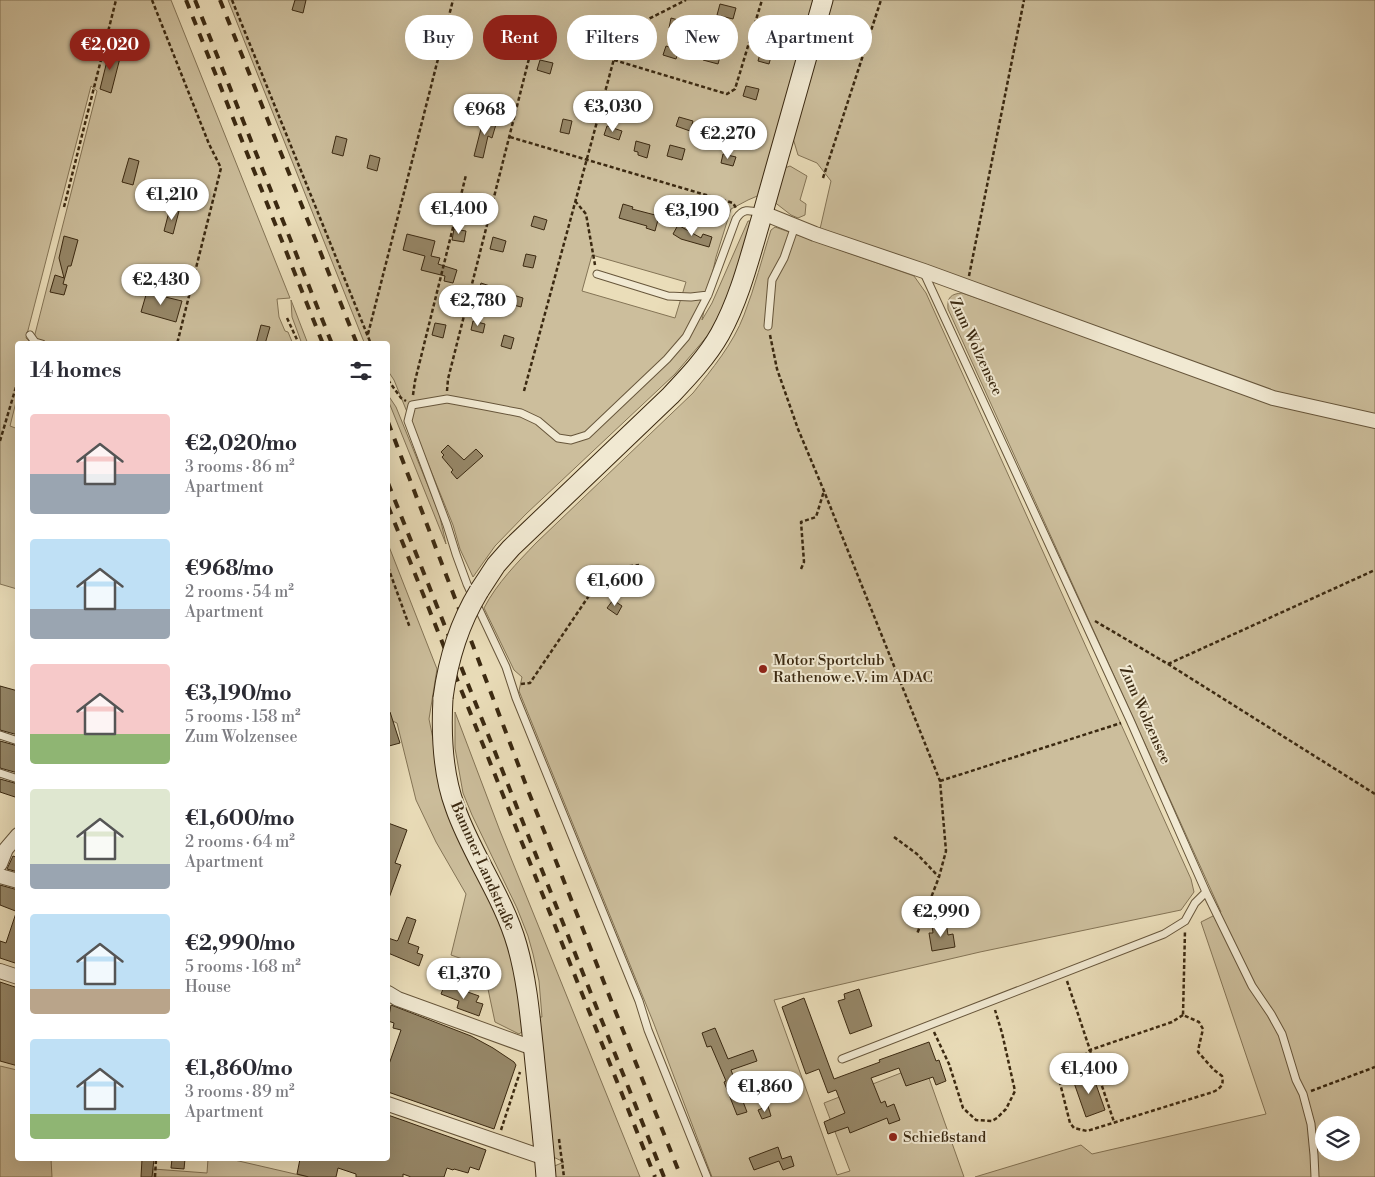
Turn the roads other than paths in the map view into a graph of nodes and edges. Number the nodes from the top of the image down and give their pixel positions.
1 (823, 0) edge
2 (762, 214) junction
3 (795, 226) junction
4 (924, 271) junction
5 (597, 274) road end
6 (708, 295) junction
7 (768, 326) road end
8 (30, 335) dead end
9 (34, 341) edge
10 (1375, 422) edge
11 (0, 735) edge
12 (15, 740) edge
13 (0, 772) edge
14 (15, 778) edge
15 (15, 838) edge
16 (0, 864) edge
17 (0, 876) edge
18 (15, 881) edge
19 (1206, 892) junction
20 (0, 971) edge
21 (15, 976) edge
22 (390, 994) edge
23 (533, 1048) junction
24 (842, 1059) dead end
25 (390, 1105) edge
26 (545, 1158) junction
27 (546, 1177) edge
28 (707, 1177) edge
29 (1315, 1177) edge

1 - 2 main road, Bammer Landstraße
2 - 3 street, Zum Wolzensee
2 - 6 lane
2 - 23 main road, Bammer Landstraße, bridge
3 - 4 street, Zum Wolzensee
3 - 7 lane
4 - 10 street, Zum Wolzensee
4 - 19 lane, Zum Wolzensee
5 - 6 lane
6 - 28 lane
8 - 9 lane
11 - 12 lane
13 - 14 lane
15 - 16 street
17 - 18 street
19 - 24 lane
19 - 29 lane, Zum Wolzensee
20 - 21 street
22 - 23 street
23 - 26 main road, Bammer Landstraße
25 - 26 street
26 - 27 main road, Bammer Landstraße

